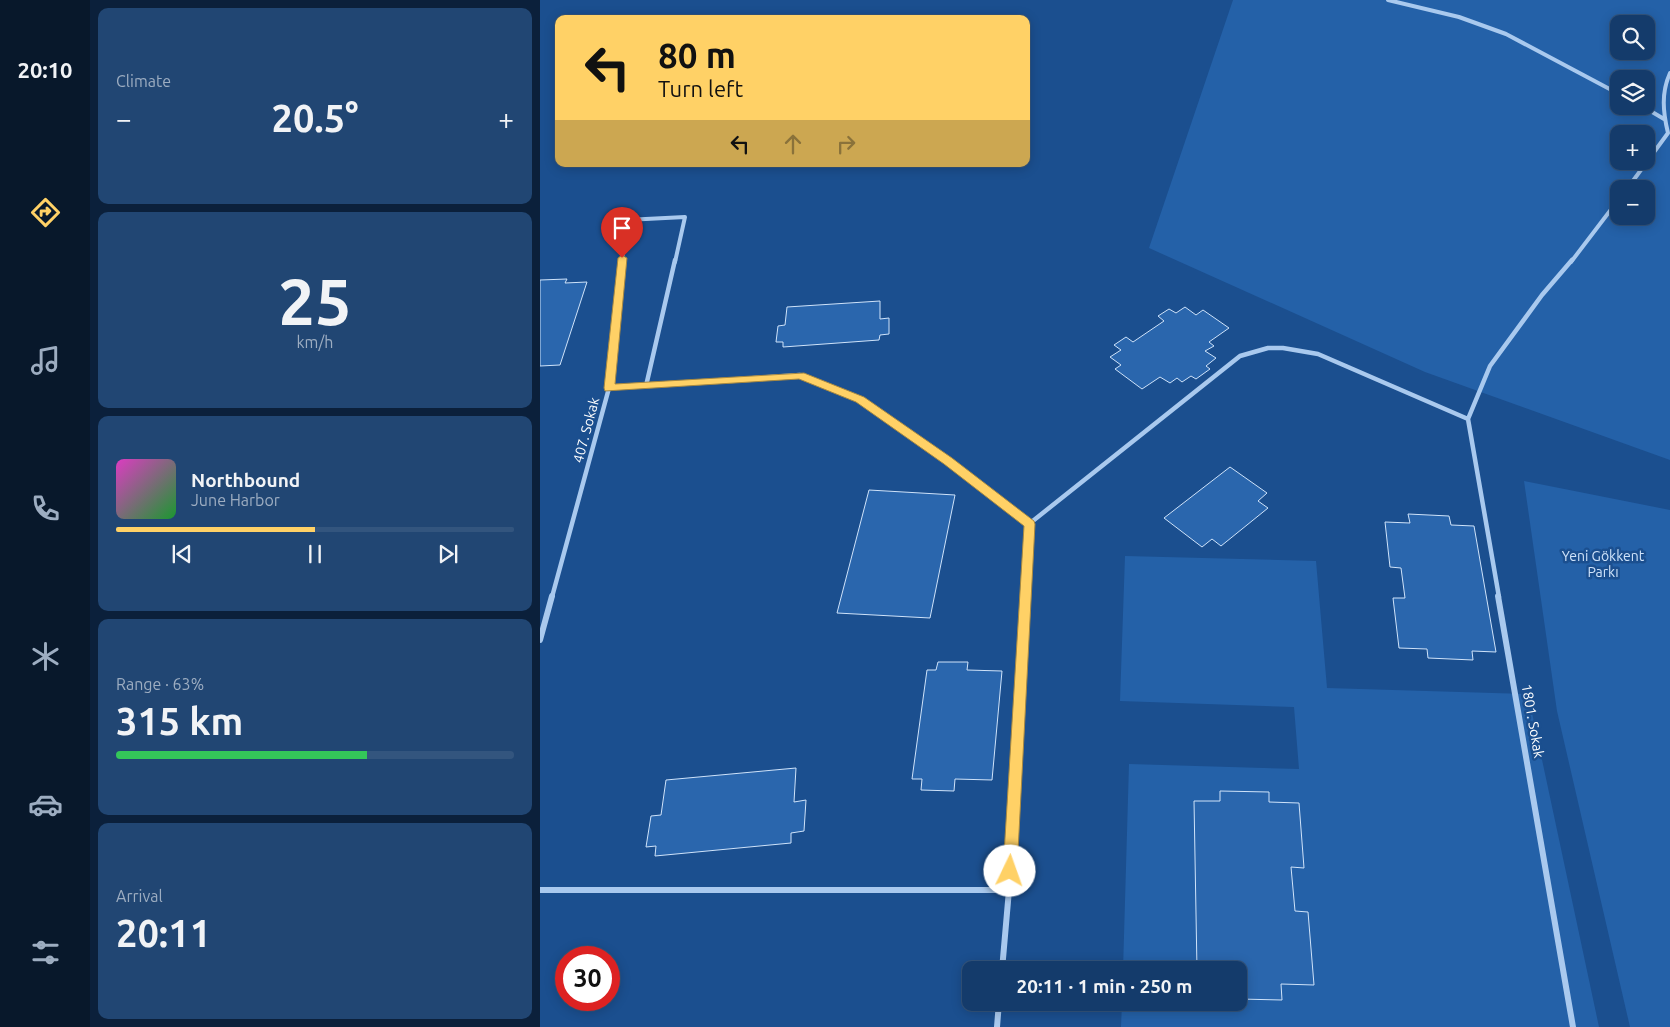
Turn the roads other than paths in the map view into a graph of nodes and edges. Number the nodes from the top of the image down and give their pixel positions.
1 (1388, 0) edge
2 (1670, 73) edge
3 (1610, 89) edge
4 (1655, 113) edge
5 (1664, 118) junction
6 (1634, 180) edge
7 (1610, 211) edge
8 (646, 386) junction
9 (609, 388) junction
10 (1468, 419) junction
11 (1030, 524) junction
12 (540, 640) edge
13 (540, 890) edge
14 (1009, 890) junction
15 (1003, 961) edge
16 (998, 1011) edge
17 (996, 1027) edge
18 (1573, 1027) edge

1 - 3 street
2 - 5 street
4 - 5 street
5 - 6 street
7 - 10 street
8 - 9 street
8 - 9 street, 407. Sokak
8 - 11 street
9 - 12 street, 407. Sokak
10 - 11 street
10 - 18 street, 1801. Sokak
11 - 14 street
13 - 14 street
14 - 15 street
16 - 17 street

